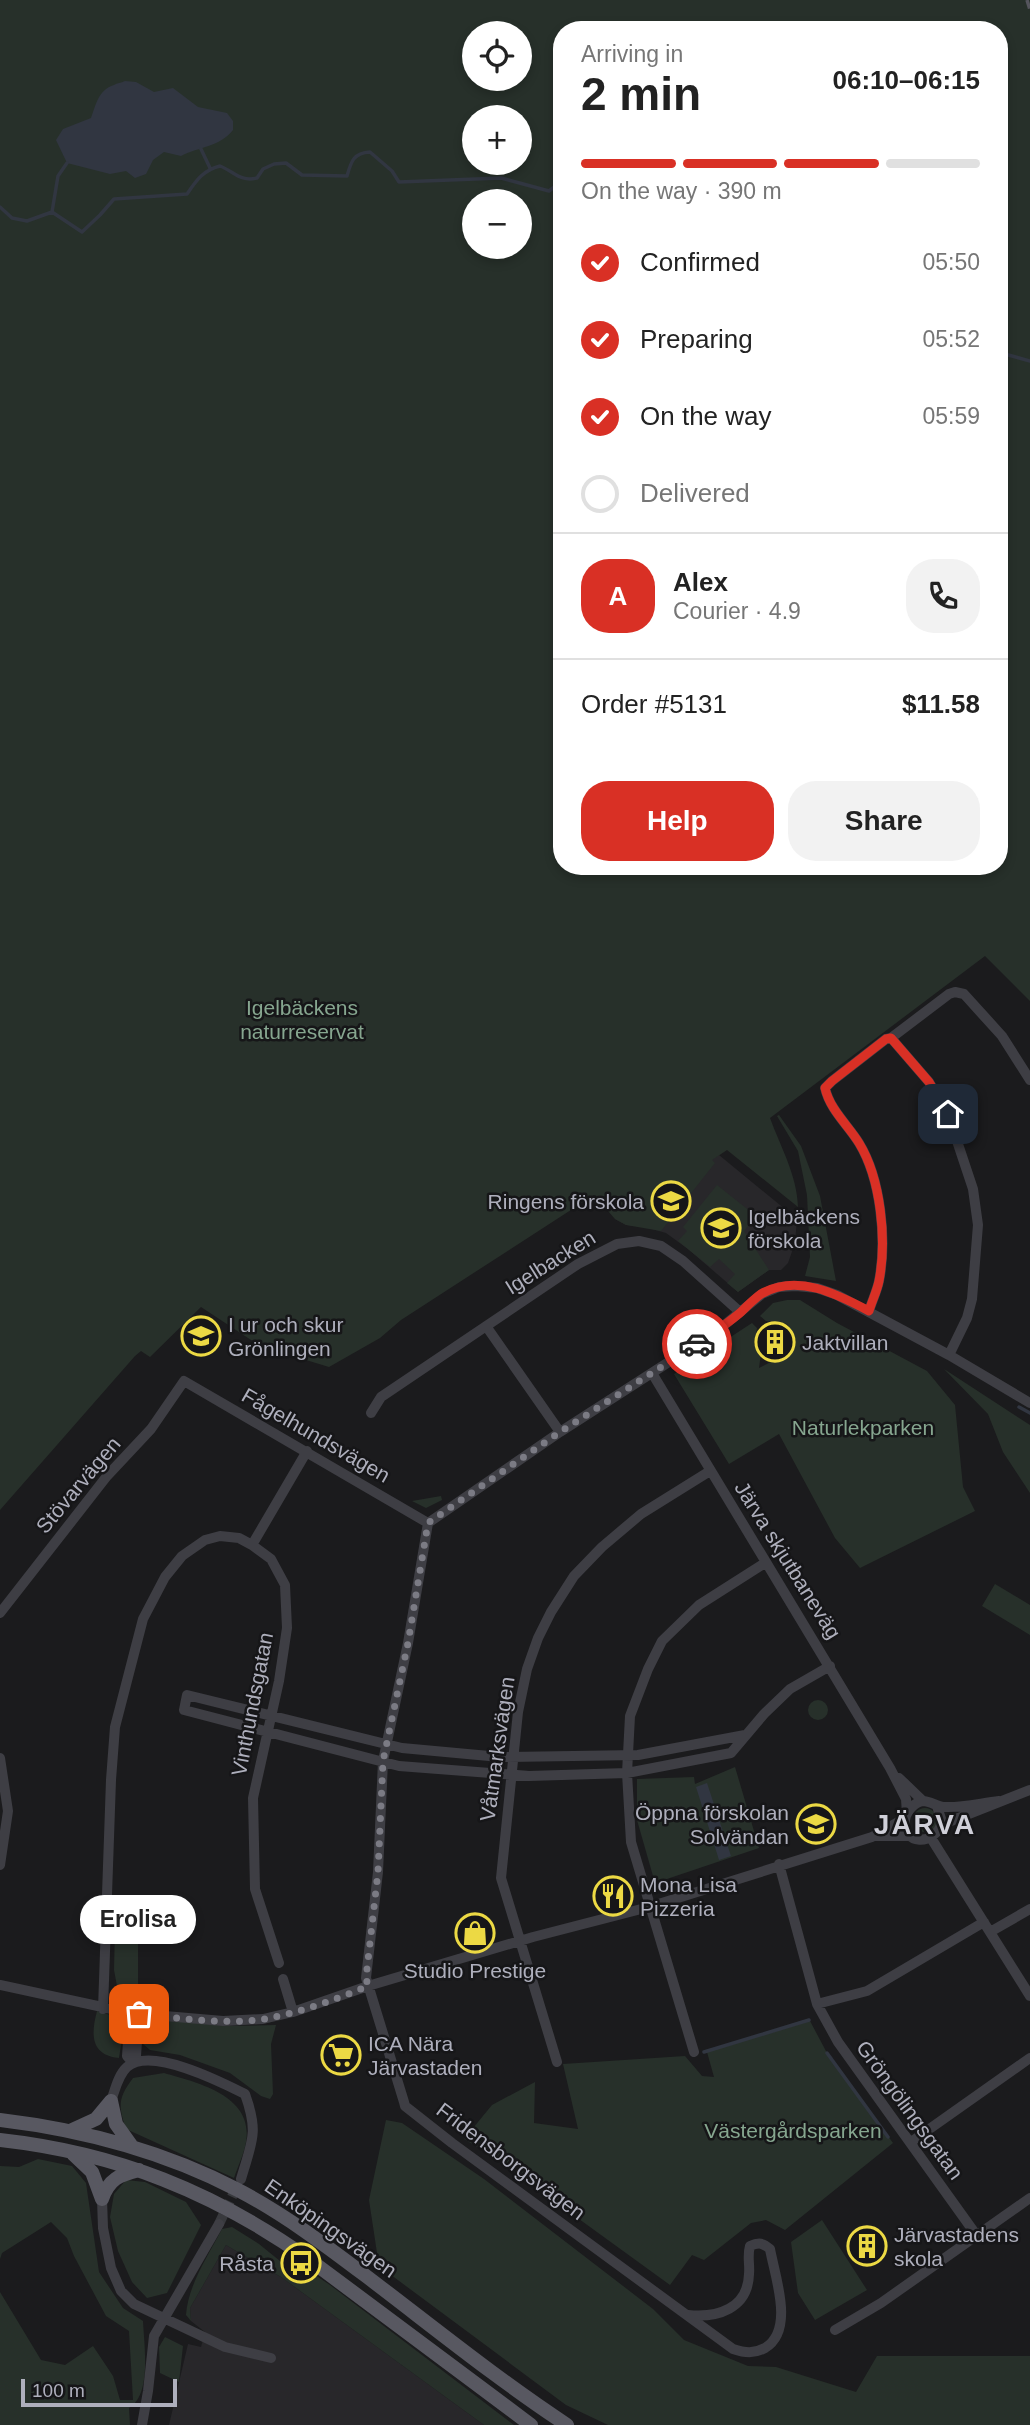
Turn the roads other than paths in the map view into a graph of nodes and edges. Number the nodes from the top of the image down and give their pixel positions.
1 (891, 1038) junction
2 (1030, 1080) edge
3 (869, 1311) junction
4 (740, 1312) junction
5 (486, 1326) junction
6 (949, 1355) junction
7 (652, 1373) junction
8 (184, 1381) joint
9 (1028, 1398) edge
10 (371, 1413) dead end
11 (560, 1432) junction
12 (307, 1451) junction
13 (710, 1471) junction
14 (428, 1523) junction
15 (252, 1545) junction
16 (765, 1563) junction
17 (0, 1613) edge
18 (830, 1666) junction
19 (272, 1716) junction
20 (269, 1732) junction
21 (745, 1735) junction
22 (386, 1744) junction
23 (627, 1755) junction
24 (513, 1757) junction
25 (0, 1758) edge
26 (383, 1761) junction
27 (627, 1773) junction
28 (510, 1774) junction
29 (1030, 1790) edge
30 (914, 1798) junction
31 (999, 1801) junction
32 (937, 1806) junction
33 (906, 1816) junction
34 (941, 1828) junction
35 (910, 1836) junction
36 (872, 1837) junction
37 (931, 1839) junction
38 (779, 1864) junction
39 (0, 1865) edge
40 (649, 1907) junction
41 (1030, 1909) edge
42 (984, 1922) junction
43 (990, 1932) junction
44 (520, 1941) junction
45 (279, 1963) dead end
46 (284, 1979) dead end
47 (0, 1985) edge
48 (368, 1986) junction
49 (1030, 1996) edge
50 (817, 2004) junction
51 (103, 2009) junction
52 (293, 2012) junction
53 (135, 2013) junction
54 (694, 2052) dead end
55 (1030, 2057) edge
56 (557, 2062) dead end
57 (133, 2063) junction
58 (111, 2101) junction
59 (0, 2120) edge
60 (72, 2130) junction
61 (0, 2140) edge
62 (911, 2143) junction
63 (131, 2145) junction
64 (69, 2151) junction
65 (139, 2170) junction
66 (241, 2179) tunnel mouth
67 (1030, 2198) edge
68 (102, 2199) junction
69 (219, 2224) tunnel mouth
70 (977, 2236) junction
71 (688, 2315) junction
72 (164, 2318) junction
73 (835, 2330) dead end
74 (271, 2358) dead end
75 (142, 2425) edge
76 (531, 2425) edge
77 (567, 2425) edge

1 - 2 street
1 - 3 street
1 - 6 street
3 - 4 street
3 - 6 street
4 - 5 street, Igelbacken
4 - 7 street
5 - 10 street, Igelbacken
5 - 11 street
6 - 9 street
7 - 11 street
7 - 13 street, Järva skjutbaneväg
8 - 12 street, Fågelhundsvägen
8 - 17 street, Stövarvägen
11 - 14 street
12 - 14 street, Fågelhundsvägen
12 - 15 street
13 - 16 street, Järva skjutbaneväg
13 - 24 street, Våtmarksvägen
14 - 22 street, Fridensborgsvägen
15 - 19 street, Vinthundsgatan
15 - 51 street
16 - 18 street, Järva skjutbaneväg
16 - 23 street
18 - 21 street
18 - 30 street, Järva skjutbaneväg
19 - 20 street, Vinthundsgatan
19 - 20 street
19 - 22 street
20 - 26 street
20 - 45 street, Vinthundsgatan
21 - 23 street
21 - 27 street
22 - 24 street
22 - 26 street, Fridensborgsvägen
23 - 24 street
23 - 27 street
24 - 28 street, Våtmarksvägen
25 - 39 street
26 - 28 street
26 - 48 street, Fridensborgsvägen
27 - 28 street
27 - 40 street
28 - 44 street, Våtmarksvägen
29 - 31 street
30 - 32 street
30 - 33 street
30 - 33 street
31 - 32 street
31 - 34 street
32 - 34 street
33 - 35 street
33 - 36 street
34 - 37 street
35 - 36 street
35 - 37 street
36 - 38 street
37 - 42 street
38 - 40 street
38 - 50 street
40 - 44 street
40 - 54 street
41 - 43 street
42 - 43 street
42 - 50 street
43 - 49 street
44 - 48 street
44 - 56 street
46 - 52 street
47 - 51 street
48 - 52 street
48 - 71 street, Fridensborgsvägen
50 - 62 street, Gröngölingsgatan
51 - 53 street
52 - 53 street
53 - 57 street
55 - 62 street
57 - 58 street
57 - 66 street
58 - 60 main road
58 - 63 main road
59 - 60 main road, Enköpingsvägen
60 - 63 main road, Enköpingsvägen
61 - 64 main road, Enköpingsvägen
62 - 70 street, Gröngölingsgatan
63 - 77 main road, Enköpingsvägen
64 - 65 main road, Enköpingsvägen
64 - 68 main road
65 - 68 main road
65 - 76 main road, Enköpingsvägen
67 - 70 street
68 - 72 street
69 - 72 street
70 - 73 street
71 - 71 street, Fridensborgsvägen
72 - 74 street
72 - 75 street

